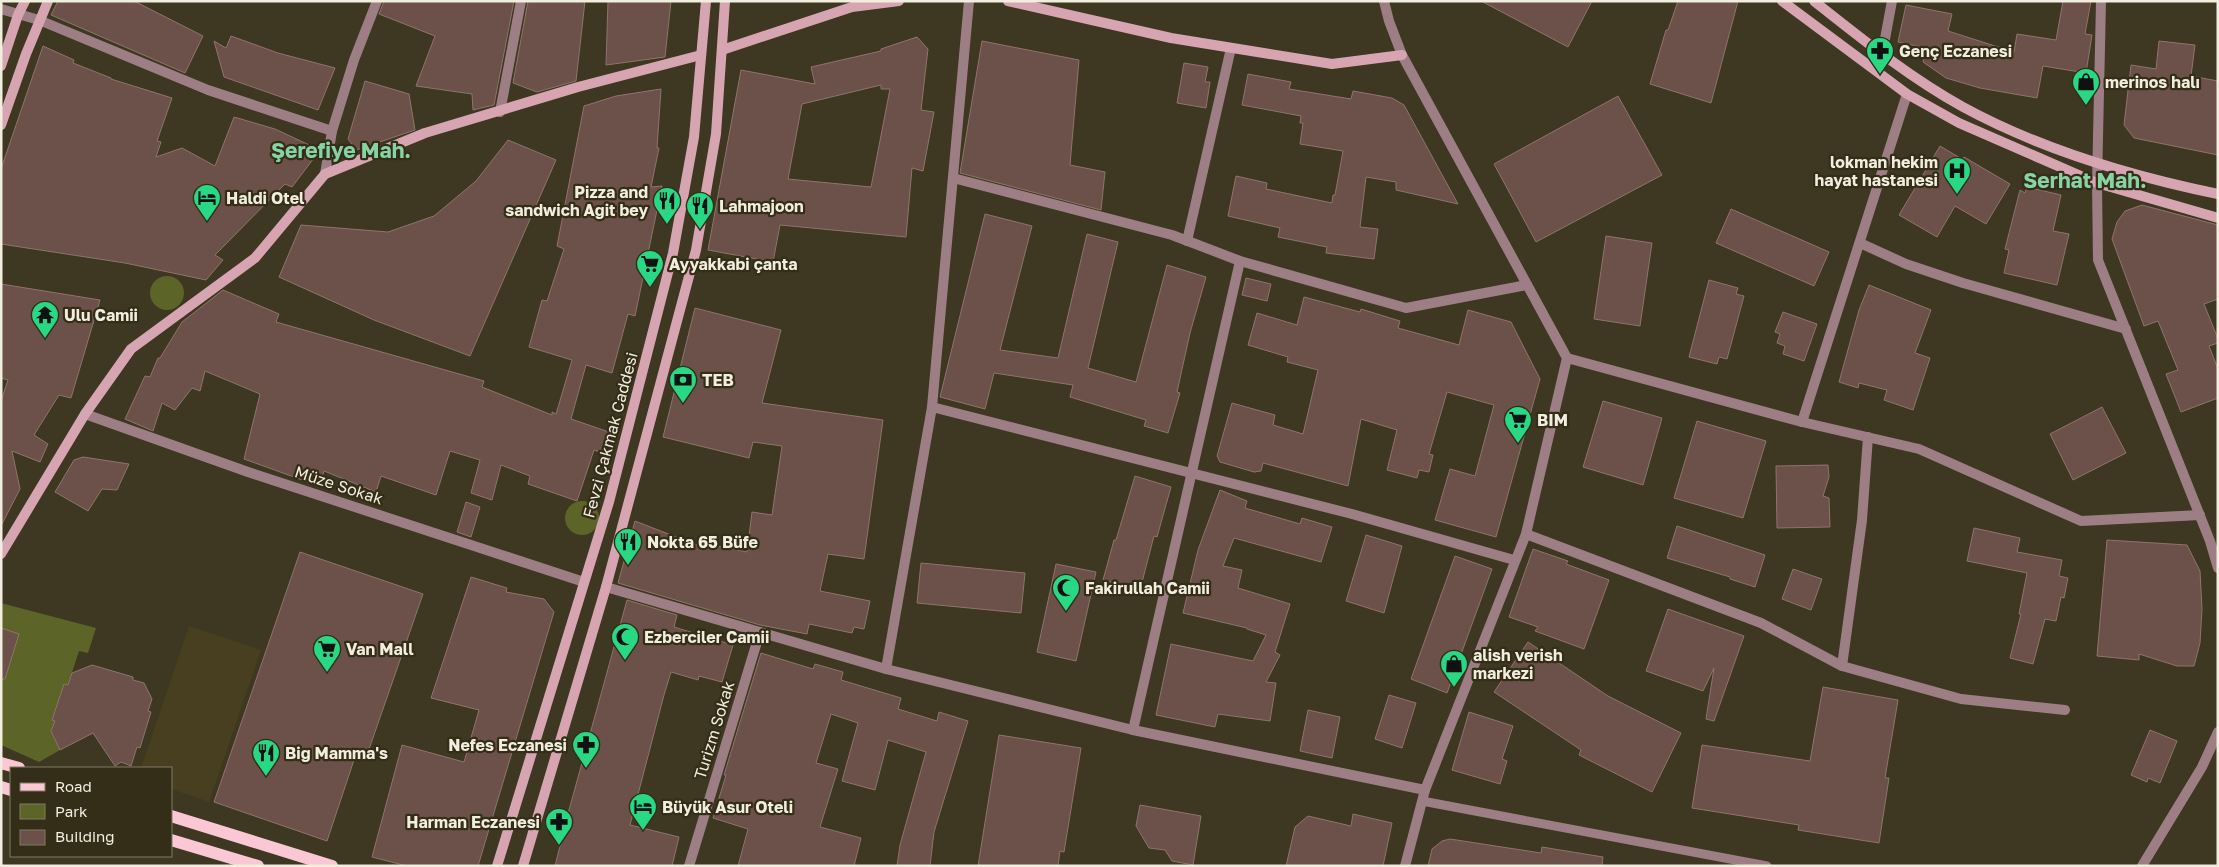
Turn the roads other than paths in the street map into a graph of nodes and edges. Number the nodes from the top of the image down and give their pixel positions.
1 (24, 1) edge
2 (48, 1) edge
3 (377, 1) edge
4 (521, 1) edge
5 (706, 1) edge
6 (725, 1) edge
7 (899, 1) edge
8 (969, 1) edge
9 (1008, 1) edge
10 (1384, 1) edge
11 (1782, 1) edge
12 (1814, 1) edge
13 (1892, 1) edge
14 (2101, 1) edge
15 (1, 9) edge
16 (18, 14) junction
17 (39, 20) junction
18 (1231, 48) junction
19 (722, 50) junction
20 (701, 55) junction
21 (1402, 55) junction
22 (1882, 56) junction
23 (1, 66) edge
24 (1907, 94) junction
25 (500, 112) junction
26 (1, 125) edge
27 (332, 131) junction
28 (2098, 164) junction
29 (325, 174) junction
30 (953, 178) junction
31 (2097, 183) junction
32 (2218, 194) edge
33 (2218, 218) edge
34 (1187, 241) junction
35 (1860, 243) junction
36 (1240, 261) junction
37 (1528, 285) junction
38 (2126, 330) junction
39 (1567, 358) junction
40 (932, 407) junction
41 (85, 414) junction
42 (1802, 422) junction
43 (1868, 437) junction
44 (1190, 474) junction
45 (2200, 515) junction
46 (1526, 534) junction
47 (1, 554) edge
48 (1514, 560) junction
49 (2218, 568) edge
50 (584, 582) junction
51 (606, 587) junction
52 (760, 632) junction
53 (1842, 666) junction
54 (886, 669) junction
55 (2065, 710) dead end
56 (1133, 730) junction
57 (2218, 732) edge
58 (1, 763) edge
59 (16, 767) edge
60 (1423, 796) junction
61 (172, 816) edge
62 (172, 840) edge
63 (230, 862) edge
64 (258, 866) edge
65 (332, 866) edge
66 (497, 866) edge
67 (523, 866) edge
68 (689, 866) edge
69 (1405, 866) edge
70 (1767, 866) edge
71 (2142, 866) edge

1 - 16 street
2 - 17 street
3 - 27 street
4 - 25 street
5 - 20 street, Fevzi Çakmak Caddesi
6 - 19 street
7 - 19 street
8 - 30 street
9 - 18 street
10 - 21 street
11 - 24 street
12 - 22 street
13 - 22 street
14 - 28 street
15 - 16 street
16 - 17 street
16 - 23 street
17 - 26 street
17 - 27 street
18 - 21 street
18 - 34 street
19 - 51 street
20 - 25 street
20 - 50 street, Fevzi Çakmak Caddesi
21 - 37 street
22 - 28 street
24 - 31 street
24 - 35 street
25 - 29 street
27 - 29 street
28 - 31 street
28 - 32 street
29 - 41 street
30 - 34 street
30 - 40 street
31 - 33 street
31 - 38 street
34 - 36 street
35 - 38 street
35 - 42 street
36 - 37 street
36 - 44 street
37 - 39 street
38 - 45 street
39 - 42 street
39 - 46 street
40 - 44 street
40 - 54 street
41 - 47 street
41 - 50 street, Müze Sokak
42 - 43 street
43 - 45 street
43 - 53 street
44 - 48 street
44 - 56 street
45 - 49 street
46 - 48 street
46 - 53 street
48 - 60 street
50 - 66 street, Fevzi Çakmak Caddesi
51 - 52 street
51 - 67 street
52 - 54 street
52 - 68 street, Turizm Sokak
53 - 55 street
54 - 56 street
56 - 60 street
57 - 71 street
58 - 59 main road
60 - 69 street
60 - 70 lane
61 - 65 main road
62 - 63 main road
63 - 64 main road

